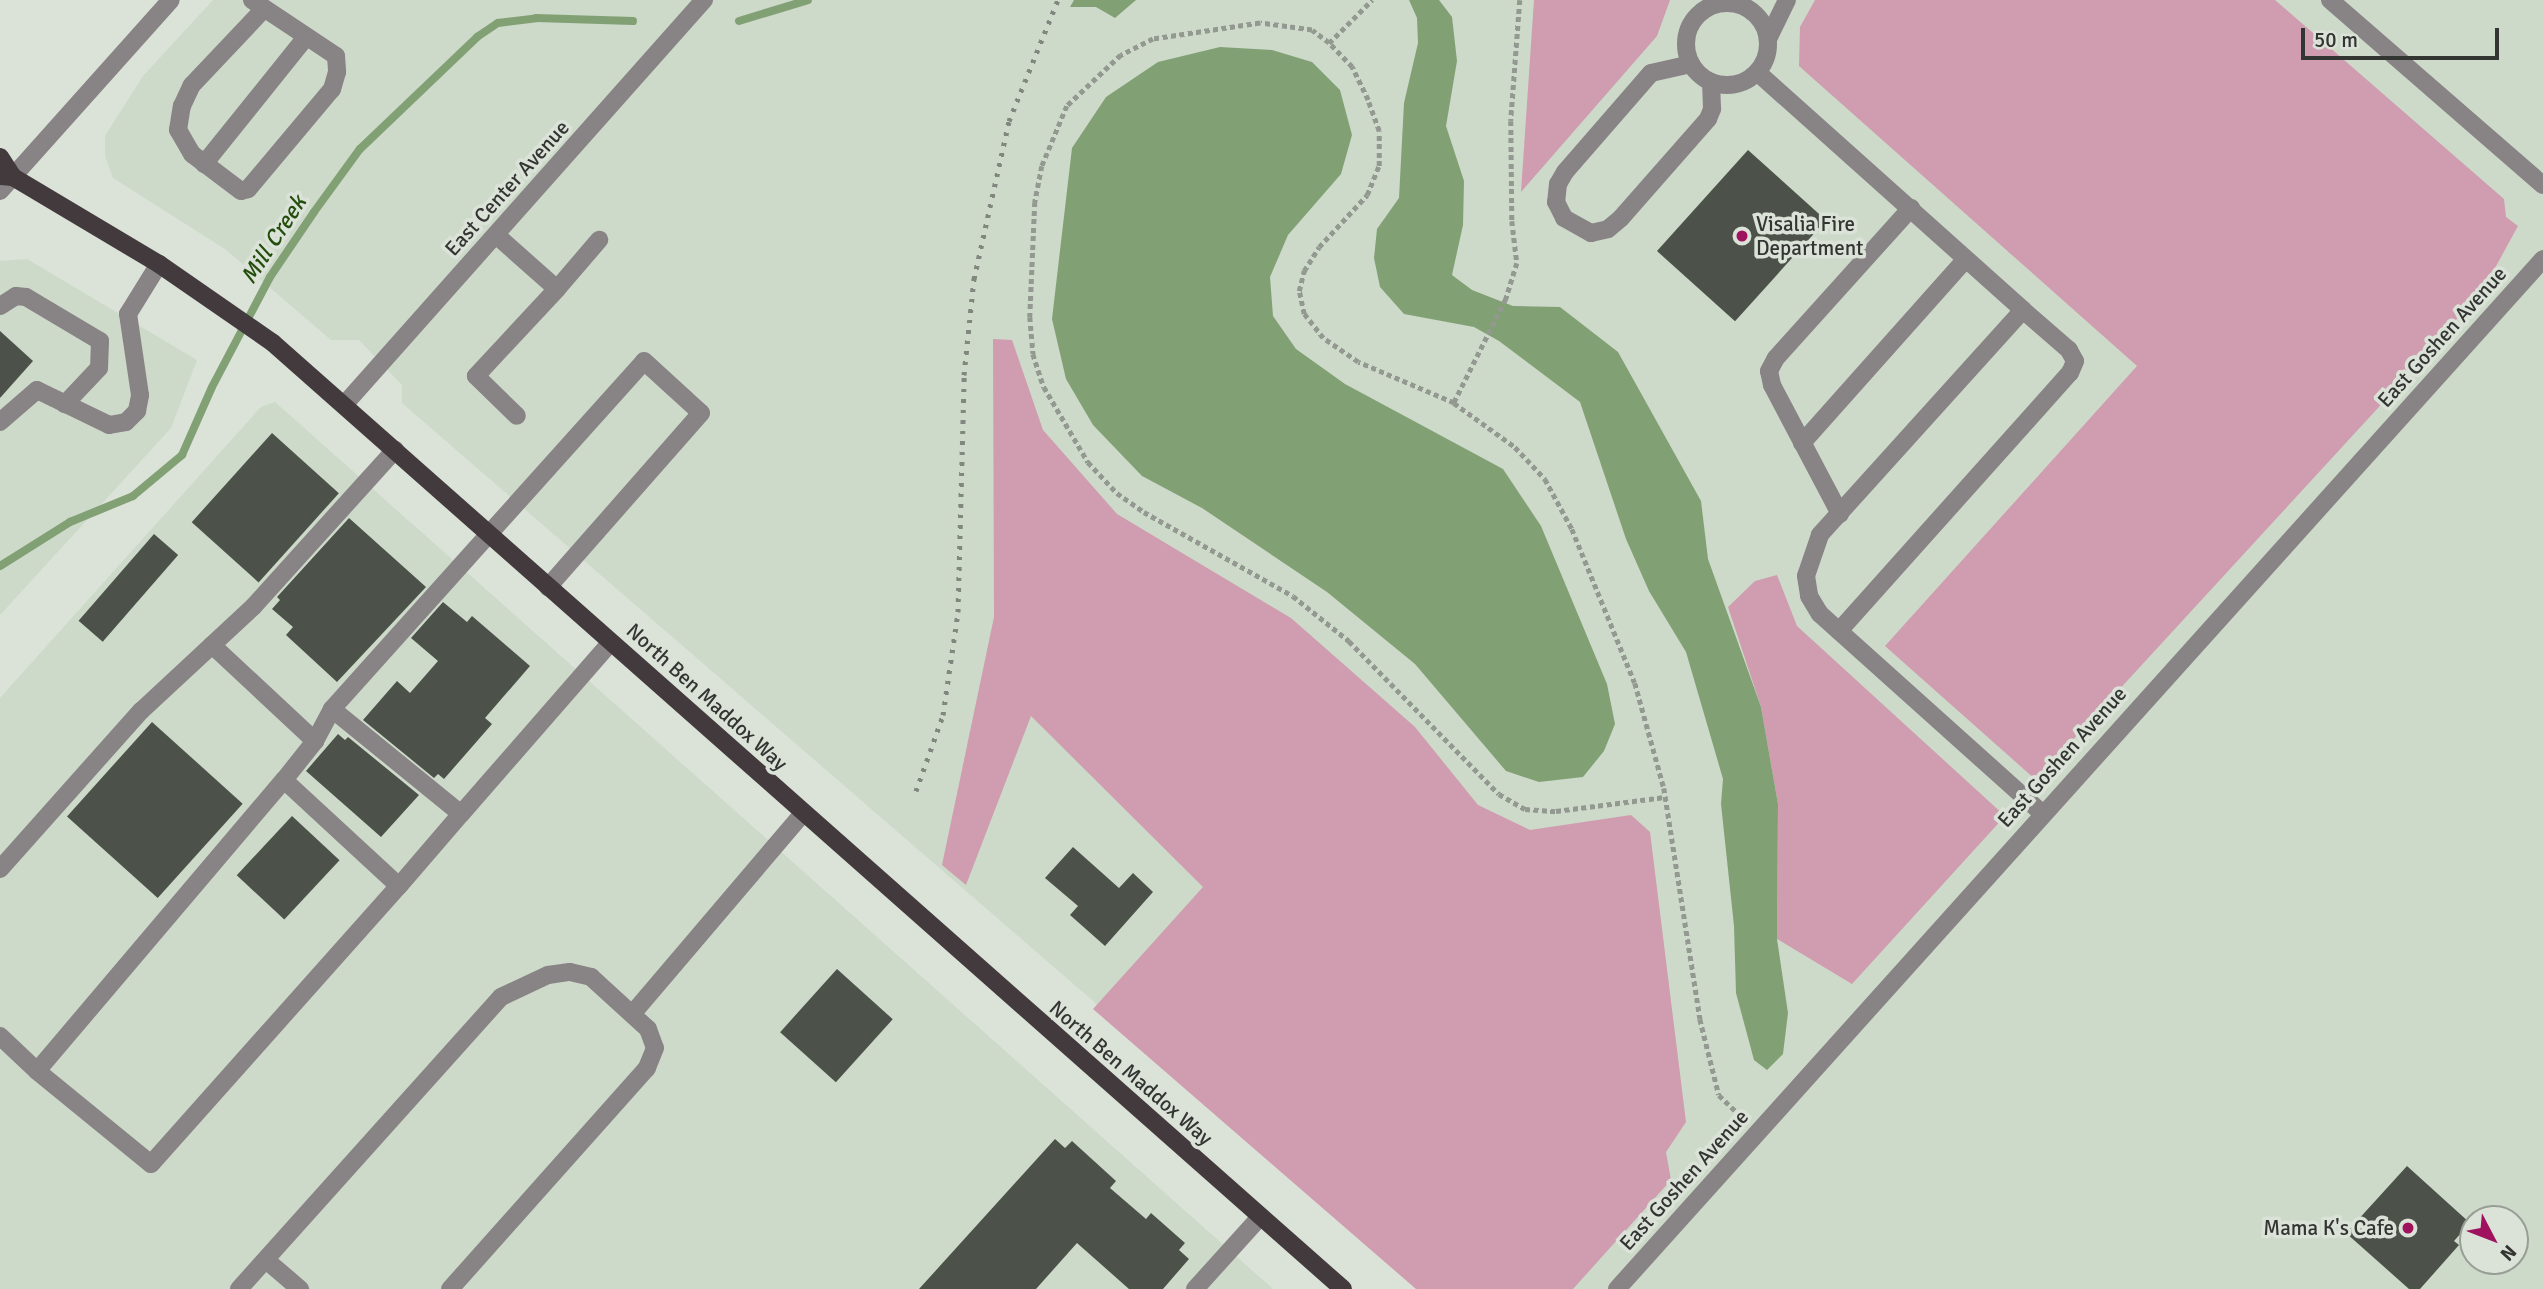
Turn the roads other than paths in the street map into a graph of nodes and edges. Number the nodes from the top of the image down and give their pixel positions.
1 (171, 0) edge
2 (704, 0) edge
3 (1787, 0) edge
4 (2330, 0) edge
5 (1731, 1) edge
6 (258, 5) edge
7 (306, 37) junction
8 (1768, 39) junction
9 (1691, 64) junction
10 (1757, 72) junction
11 (1711, 82) junction
12 (0, 157) edge
13 (204, 164) junction
14 (6, 176) edge
15 (2543, 185) edge
16 (0, 191) edge
17 (1910, 208) junction
18 (496, 235) junction
19 (599, 240) dead end
20 (2543, 258) edge
21 (1966, 259) junction
22 (159, 264) junction
23 (557, 289) junction
24 (0, 306) edge
25 (2023, 310) junction
26 (65, 404) junction
27 (344, 405) junction
28 (517, 416) dead end
29 (0, 422) edge
30 (1802, 443) junction
31 (395, 450) junction
32 (1840, 514) junction
33 (487, 532) junction
34 (548, 587) junction
35 (1839, 631) junction
36 (611, 642) junction
37 (212, 645) junction
38 (332, 709) junction
39 (315, 741) junction
40 (284, 780) junction
41 (803, 813) junction
42 (2042, 813) junction
43 (461, 814) junction
44 (0, 869) edge
45 (399, 886) junction
46 (633, 1013) junction
47 (0, 1036) edge
48 (37, 1072) junction
49 (1260, 1217) junction
50 (266, 1260) junction
51 (1203, 1286) edge
52 (239, 1289) edge
53 (300, 1289) edge
54 (450, 1289) edge
55 (1343, 1289) edge
56 (1617, 1289) edge

1 - 14 street
2 - 18 street, East Center Avenue
3 - 8 street
4 - 15 street
5 - 8 street
5 - 9 street
6 - 7 street
6 - 13 street
7 - 13 street
7 - 13 street
8 - 10 street
9 - 11 street
9 - 11 street
10 - 11 street
10 - 17 street
12 - 14 main road
14 - 16 street
14 - 22 main road, North Ben Maddox Way
17 - 21 street
17 - 30 street
18 - 23 street
18 - 27 street, East Center Avenue
19 - 23 street
20 - 42 street, East Goshen Avenue
21 - 25 street
21 - 30 street
22 - 26 street
22 - 27 main road, North Ben Maddox Way
23 - 28 street
24 - 26 street
25 - 32 street
25 - 35 street
26 - 29 street
27 - 31 main road, North Ben Maddox Way
30 - 32 street
31 - 33 main road, North Ben Maddox Way
31 - 37 street
32 - 35 street
33 - 34 main road, North Ben Maddox Way
33 - 34 street
33 - 38 street
34 - 36 main road, North Ben Maddox Way
35 - 42 street
36 - 41 main road, North Ben Maddox Way
36 - 43 street
37 - 39 street
37 - 44 street
38 - 39 street
38 - 43 street
39 - 40 street
40 - 45 street
40 - 48 street
41 - 46 street
41 - 49 main road, North Ben Maddox Way
42 - 56 street, East Goshen Avenue
43 - 45 street
45 - 48 street
46 - 50 street
46 - 54 street
47 - 48 street
49 - 51 street
49 - 55 main road, North Ben Maddox Way
50 - 52 street
50 - 53 street

